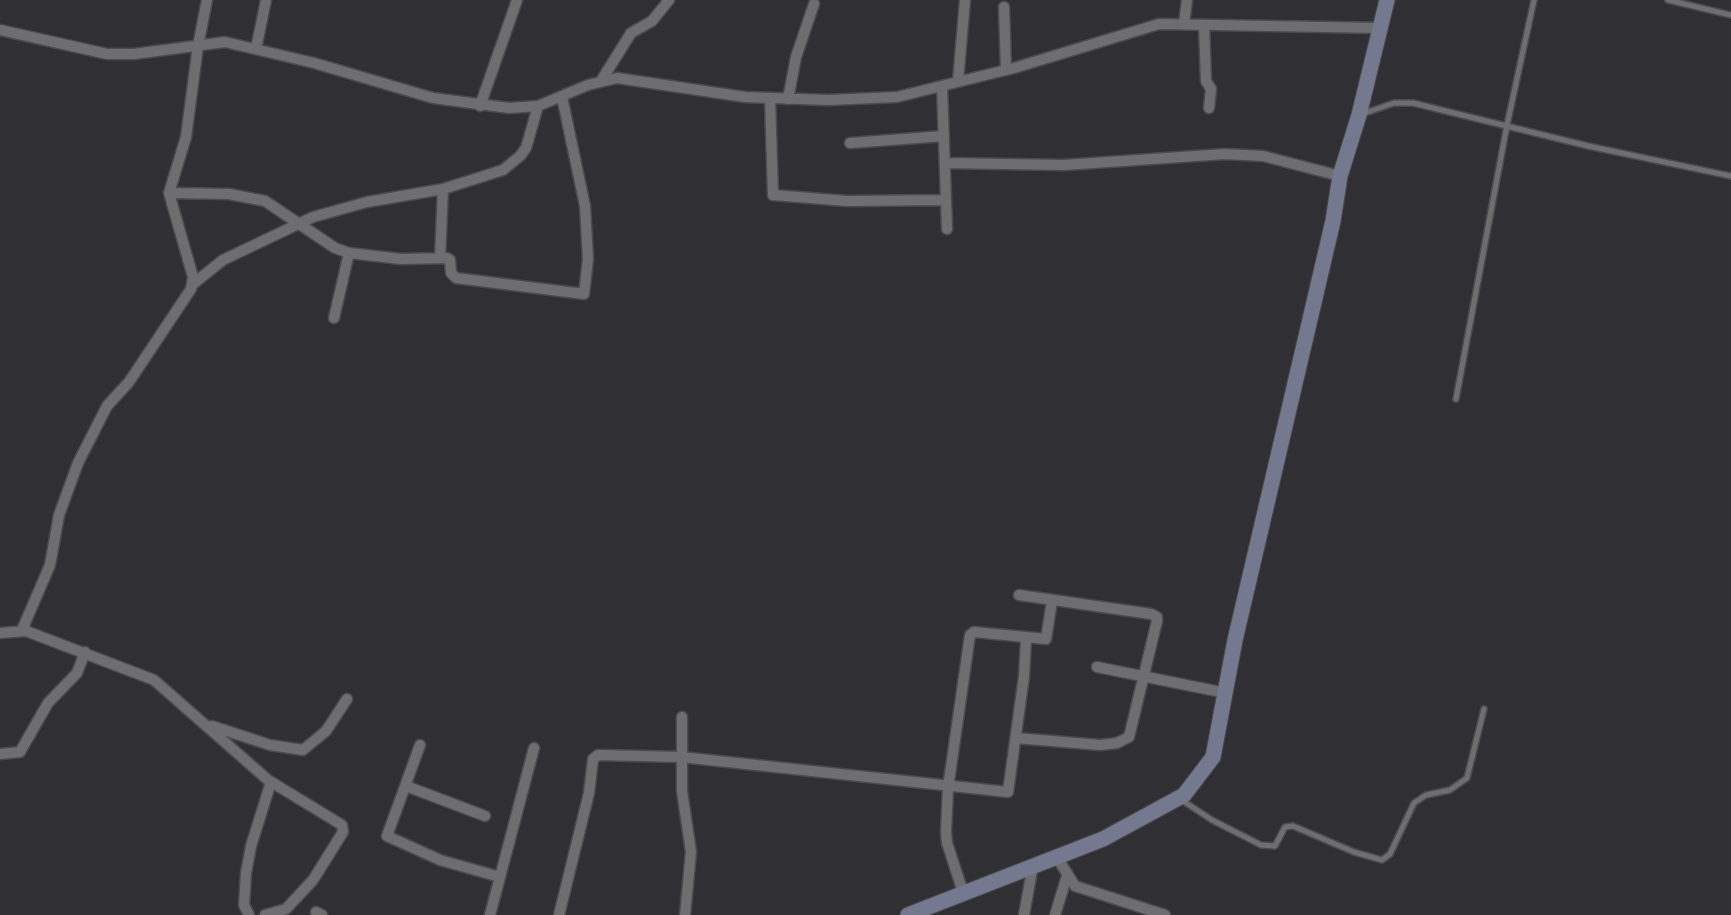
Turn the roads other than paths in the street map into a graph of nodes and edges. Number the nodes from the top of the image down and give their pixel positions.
1 (207, 0) edge
2 (266, 0) edge
3 (517, 0) edge
4 (669, 0) edge
5 (965, 0) edge
6 (1187, 0) edge
7 (1388, 0) edge
8 (1534, 0) edge
9 (1668, 0) edge
10 (814, 4) dead end
11 (1004, 7) dead end
12 (1731, 15) edge
13 (1184, 24) junction
14 (1204, 25) junction
15 (1380, 28) junction
16 (0, 30) edge
17 (198, 46) junction
18 (256, 49) junction
19 (1006, 69) junction
20 (601, 81) junction
21 (958, 81) junction
22 (942, 86) junction
23 (562, 97) junction
24 (770, 98) junction
25 (788, 99) junction
26 (480, 106) junction
27 (538, 106) junction
28 (1209, 108) dead end
29 (1359, 115) junction
30 (1508, 125) junction
31 (944, 136) junction
32 (850, 143) dead end
33 (946, 163) junction
34 (1340, 176) junction
35 (1731, 176) edge
36 (443, 189) junction
37 (169, 192) junction
38 (946, 200) junction
39 (299, 224) junction
40 (947, 229) dead end
41 (349, 253) junction
42 (440, 258) junction
43 (193, 284) junction
44 (334, 318) dead end
45 (1456, 399) dead end
46 (1019, 595) dead end
47 (1052, 601) junction
48 (22, 630) junction
49 (0, 633) edge
50 (1026, 639) junction
51 (85, 652) junction
52 (1097, 667) dead end
53 (1145, 678) junction
54 (1226, 693) junction
55 (347, 699) dead end
56 (1484, 709) dead end
57 (682, 717) dead end
58 (206, 723) junction
59 (1016, 738) junction
60 (420, 745) dead end
61 (534, 748) dead end
62 (0, 754) edge
63 (681, 757) junction
64 (271, 782) junction
65 (406, 786) junction
66 (948, 788) junction
67 (1179, 798) junction
68 (485, 816) dead end
69 (1056, 856) junction
70 (1033, 865) junction
71 (1067, 876) junction
72 (500, 877) junction
73 (963, 892) junction
74 (249, 915) edge
75 (265, 915) edge
76 (490, 915) edge
77 (559, 915) edge
78 (685, 915) edge
79 (908, 915) edge
80 (1024, 915) edge
81 (1055, 915) edge
82 (1165, 915) edge

1 - 17 street
2 - 18 street
3 - 26 street
4 - 20 street
5 - 21 street
6 - 13 street
7 - 15 main road
8 - 30 lane
9 - 12 lane
10 - 25 street
11 - 19 street
13 - 14 street
13 - 19 street
14 - 15 street
14 - 28 street
15 - 29 main road
16 - 17 street
17 - 18 street
17 - 37 street
18 - 26 street
19 - 21 street
20 - 23 street
20 - 24 street
21 - 22 street
22 - 25 street
22 - 31 street
23 - 27 street
23 - 42 street
24 - 25 street
24 - 38 street
26 - 27 street
27 - 36 street
29 - 30 lane
29 - 34 main road
30 - 35 lane
30 - 45 lane
31 - 32 street
31 - 33 street
33 - 34 street
33 - 38 street
34 - 54 main road
36 - 39 street
36 - 42 street
37 - 39 street
37 - 43 street
38 - 40 street
39 - 41 street
39 - 43 street
41 - 42 street
41 - 44 street
43 - 48 street
46 - 47 street
47 - 50 street
47 - 53 street
48 - 49 street
48 - 51 street
50 - 59 street
50 - 66 street
51 - 58 street
51 - 62 street
52 - 53 street
53 - 54 street
53 - 59 street
54 - 67 main road
55 - 58 street
56 - 67 lane
57 - 63 street
58 - 64 street
59 - 66 street
60 - 65 street
61 - 72 street
63 - 66 street
63 - 77 street
63 - 78 street
64 - 74 street
64 - 75 street
65 - 68 street
65 - 72 street
66 - 73 street
67 - 69 main road
69 - 70 main road
69 - 71 street
70 - 73 main road
70 - 80 street
71 - 81 street
71 - 82 street
72 - 76 street
73 - 79 main road

